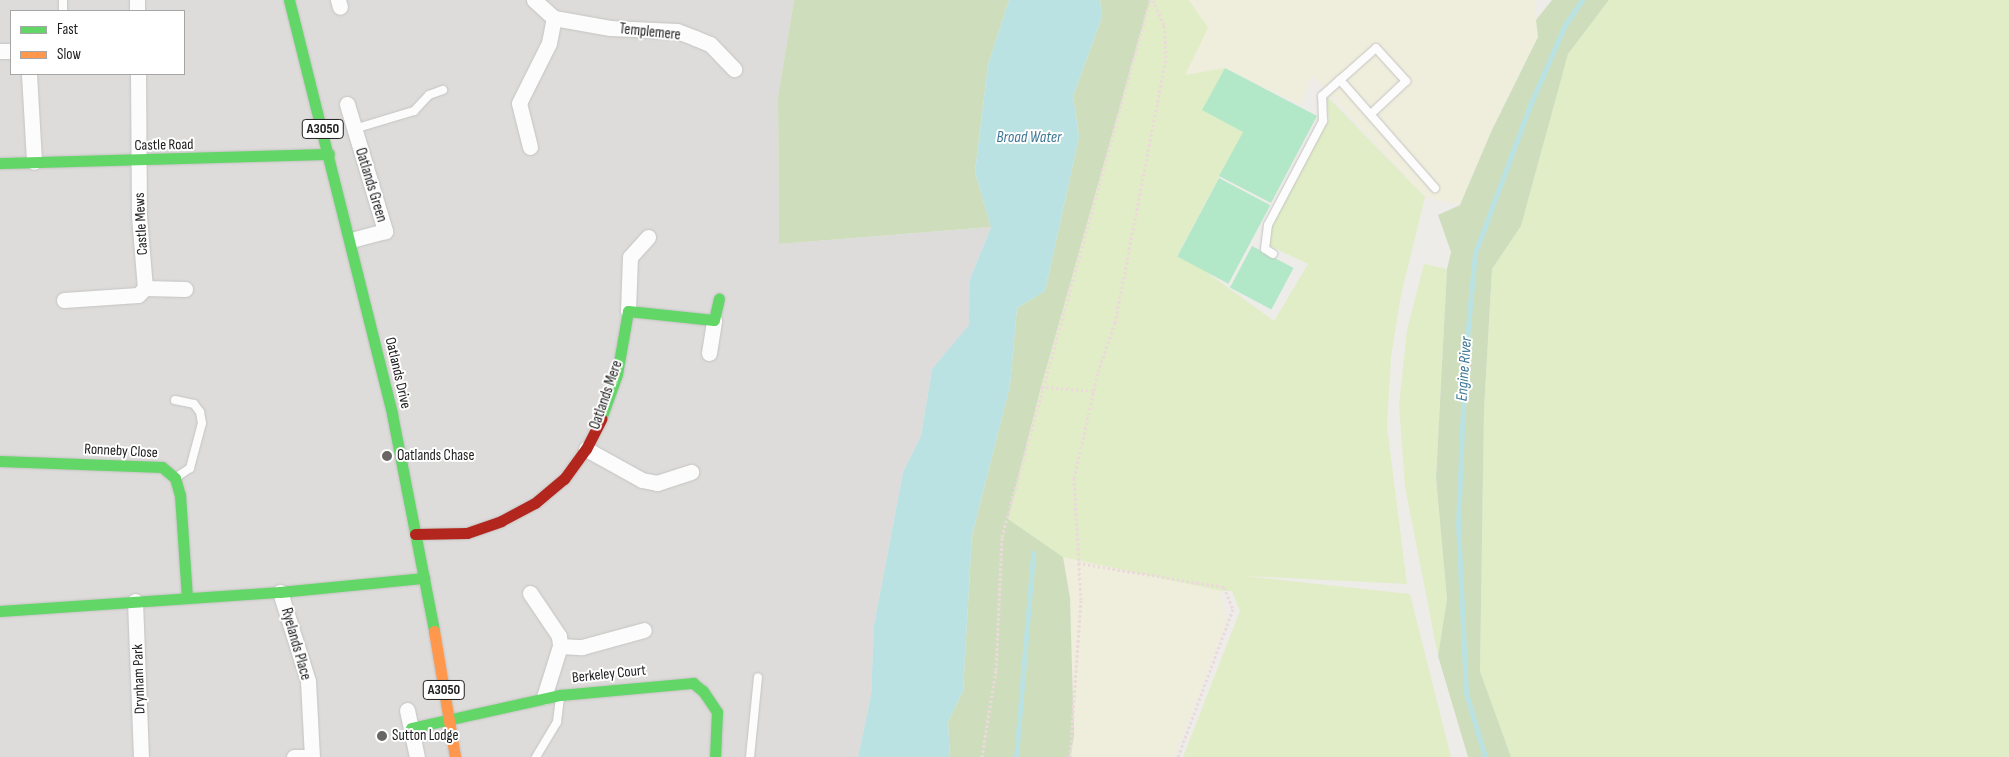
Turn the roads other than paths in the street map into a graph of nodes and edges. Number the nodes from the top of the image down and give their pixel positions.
1 (289, 0) edge
2 (534, 0) edge
3 (554, 18) junction
4 (734, 69) dead end
5 (29, 75) edge
6 (138, 75) edge
7 (1340, 80) junction
8 (444, 90) dead end
9 (346, 104) dead end
10 (1371, 114) junction
11 (354, 129) junction
12 (530, 147) dead end
13 (329, 154) junction
14 (140, 160) junction
15 (34, 162) junction
16 (0, 163) edge
17 (1435, 188) dead end
18 (648, 236) dead end
19 (351, 240) junction
20 (1273, 254) dead end
21 (145, 288) junction
22 (185, 289) dead end
23 (718, 298) dead end
24 (64, 300) dead end
25 (628, 311) junction
26 (714, 320) junction
27 (709, 353) dead end
28 (175, 400) dead end
29 (586, 449) junction
30 (0, 461) edge
31 (691, 472) dead end
32 (176, 478) junction
33 (415, 534) junction
34 (424, 578) junction
35 (280, 592) junction
36 (530, 593) dead end
37 (187, 598) junction
38 (135, 601) junction
39 (0, 611) edge
40 (644, 630) dead end
41 (560, 646) junction
42 (758, 677) dead end
43 (560, 695) junction
44 (544, 697) junction
45 (407, 710) dead end
46 (449, 720) junction
47 (410, 728) junction
48 (141, 757) edge
49 (294, 757) edge
50 (304, 757) edge
51 (312, 757) edge
52 (416, 757) edge
53 (455, 757) edge
54 (536, 757) edge
55 (715, 757) edge
56 (750, 757) edge

1 - 13 street, Oatlands Drive / A3050
2 - 3 street
3 - 4 street, Templemere
3 - 12 street
5 - 15 street
6 - 14 street, Castle Mews
7 - 10 lane
7 - 10 lane
7 - 20 lane
8 - 11 lane
9 - 11 street, Oatlands Green
10 - 17 lane
11 - 19 street, Oatlands Green
13 - 14 street, Castle Road
13 - 19 street, Oatlands Drive / A3050
14 - 15 street, Castle Road
14 - 21 street, Castle Mews
15 - 16 street, Castle Road
18 - 25 street, Oatlands Mere
19 - 33 street, Oatlands Drive / A3050
21 - 22 street
21 - 24 street
23 - 26 street
25 - 26 street
25 - 29 street, Oatlands Mere
26 - 27 street
28 - 32 lane
29 - 31 street, Oatlands Mere
29 - 33 street, Oatlands Mere
30 - 32 street, Ronneby Close
32 - 37 street
33 - 34 street, Oatlands Drive / A3050
34 - 35 street
34 - 46 street, Oatlands Drive / A3050
35 - 37 street
35 - 51 street, Ryelands Place
36 - 41 street
37 - 38 street
38 - 39 street
38 - 48 street, Drynham Park
40 - 41 street
41 - 44 street
42 - 56 lane
43 - 44 street, Berkeley Court
43 - 54 lane
43 - 55 street, Berkeley Court
44 - 46 street, Berkeley Court
45 - 47 street
46 - 47 street, Berkeley Court
46 - 53 street, Oatlands Drive / A3050
47 - 52 street
49 - 50 street

